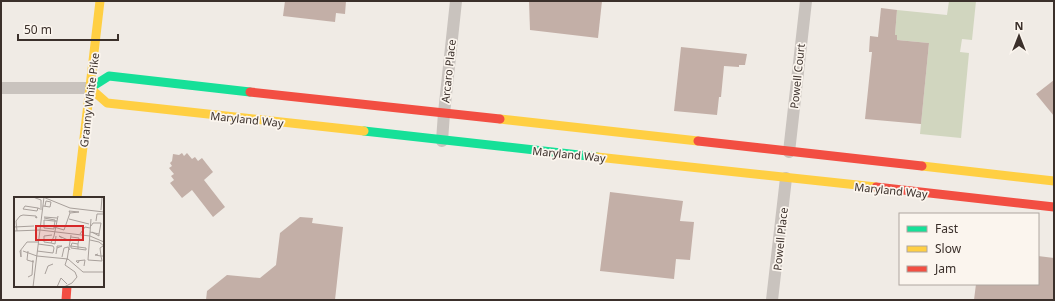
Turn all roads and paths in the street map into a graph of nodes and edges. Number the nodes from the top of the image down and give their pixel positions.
1 (100, 1) edge
2 (456, 1) edge
3 (806, 1) edge
4 (1, 88) edge
5 (90, 88) junction
6 (444, 113) junction
7 (442, 141) junction
8 (788, 158) junction
9 (786, 178) junction
10 (1054, 181) edge
11 (77, 197) edge
12 (1054, 207) edge
13 (67, 287) edge
14 (66, 300) edge
15 (772, 300) edge

1 - 5 main road, Granny White Pike
2 - 6 street, Arcaro Place
3 - 8 street, Powell Court
4 - 5 street
5 - 6 main road
5 - 7 main road, Maryland Way
5 - 11 main road, Granny White Pike
6 - 7 street, Arcaro Place
6 - 8 main road
7 - 9 main road, Maryland Way
8 - 9 main road
8 - 10 main road
9 - 12 main road, Maryland Way
9 - 15 street, Powell Place
13 - 14 main road

